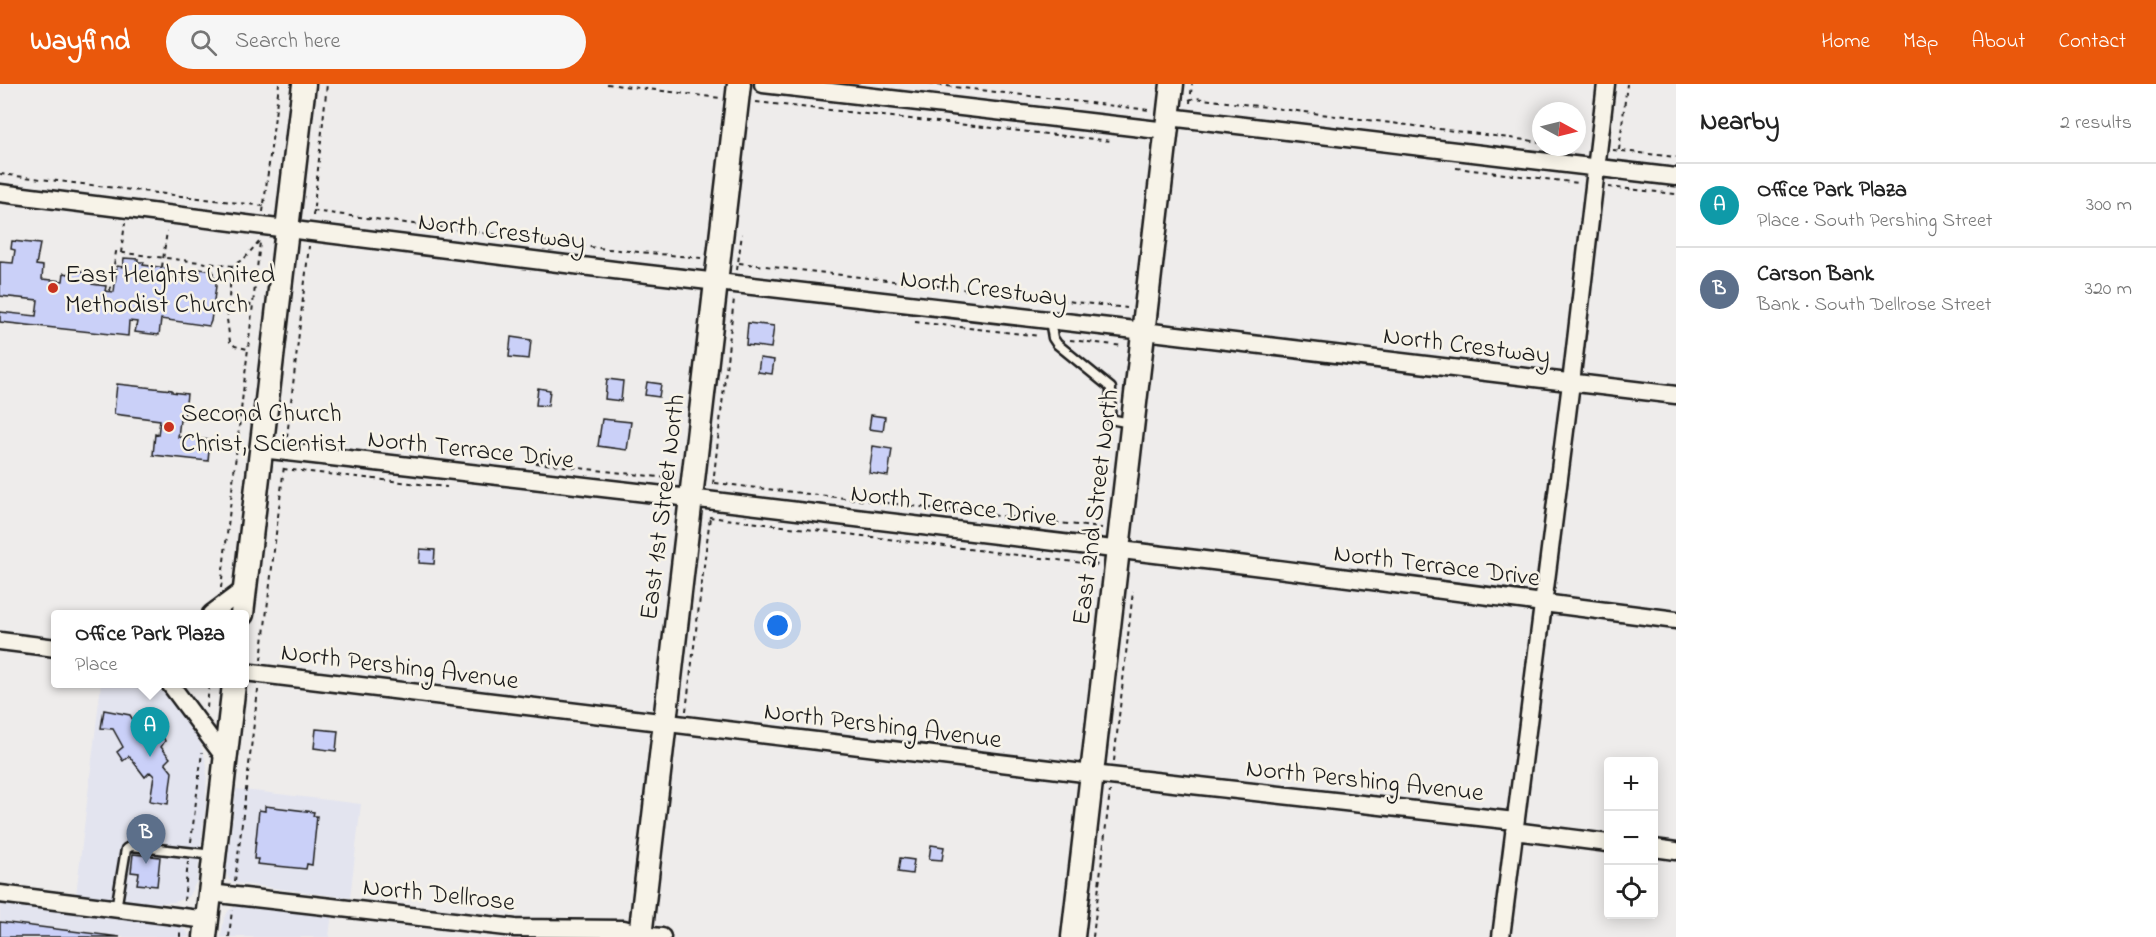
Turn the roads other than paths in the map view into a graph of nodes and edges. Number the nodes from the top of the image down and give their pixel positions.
1 (304, 84) edge
2 (763, 84) edge
3 (1173, 84) edge
4 (1606, 84) edge
5 (738, 92) edge
6 (1168, 124) junction
7 (1596, 167) junction
8 (1676, 177) edge
9 (0, 194) edge
10 (287, 228) junction
11 (717, 271) junction
12 (1050, 320) junction
13 (1144, 330) junction
14 (1572, 383) junction
15 (1676, 395) edge
16 (1133, 424) junction
17 (261, 449) junction
18 (694, 498) junction
19 (1118, 549) junction
20 (246, 588) junction
21 (1543, 604) junction
22 (216, 610) edge
23 (243, 610) edge
24 (1676, 620) edge
25 (0, 641) edge
26 (51, 647) edge
27 (252, 673) edge
28 (173, 688) edge
29 (234, 688) edge
30 (664, 723) junction
31 (225, 758) junction
32 (1092, 774) junction
33 (1515, 826) junction
34 (1604, 842) edge
35 (1658, 849) edge
36 (1676, 851) edge
37 (214, 855) junction
38 (210, 893) junction
39 (0, 894) edge
40 (116, 909) junction
41 (206, 929) edge
42 (647, 936) edge
43 (1073, 937) edge
44 (1501, 937) edge

1 - 10 street
2 - 6 street
3 - 6 street, East 2nd Street North
4 - 7 street
5 - 11 street, East 1st Street North
6 - 7 street
6 - 13 street, East 2nd Street North
7 - 8 street
7 - 14 street
9 - 10 street, North Crestway
10 - 11 street, North Crestway
10 - 17 street
11 - 12 street, North Crestway
11 - 18 street, East 1st Street North
12 - 13 street, North Crestway
12 - 16 lane
13 - 14 street, North Crestway
13 - 16 street, East 2nd Street North
14 - 15 street, North Crestway
14 - 21 street
16 - 19 street, East 2nd Street North
17 - 18 street, North Terrace Drive
17 - 20 street
18 - 19 street, North Terrace Drive
18 - 30 street, East 1st Street North
19 - 21 street, North Terrace Drive
19 - 32 street, East 2nd Street North
20 - 22 street
20 - 23 street
21 - 24 street, North Terrace Drive
21 - 33 street
25 - 26 street
27 - 30 street, North Pershing Avenue
28 - 31 street
29 - 31 street
30 - 32 street, North Pershing Avenue
30 - 42 street, East 1st Street North
31 - 37 street
32 - 33 street, North Pershing Avenue
32 - 43 street, East 2nd Street North
33 - 34 street, North Pershing Avenue
33 - 44 street
35 - 36 street
37 - 38 street
37 - 40 lane
38 - 41 street
38 - 42 street, North Dellrose
39 - 40 street
40 - 41 street

